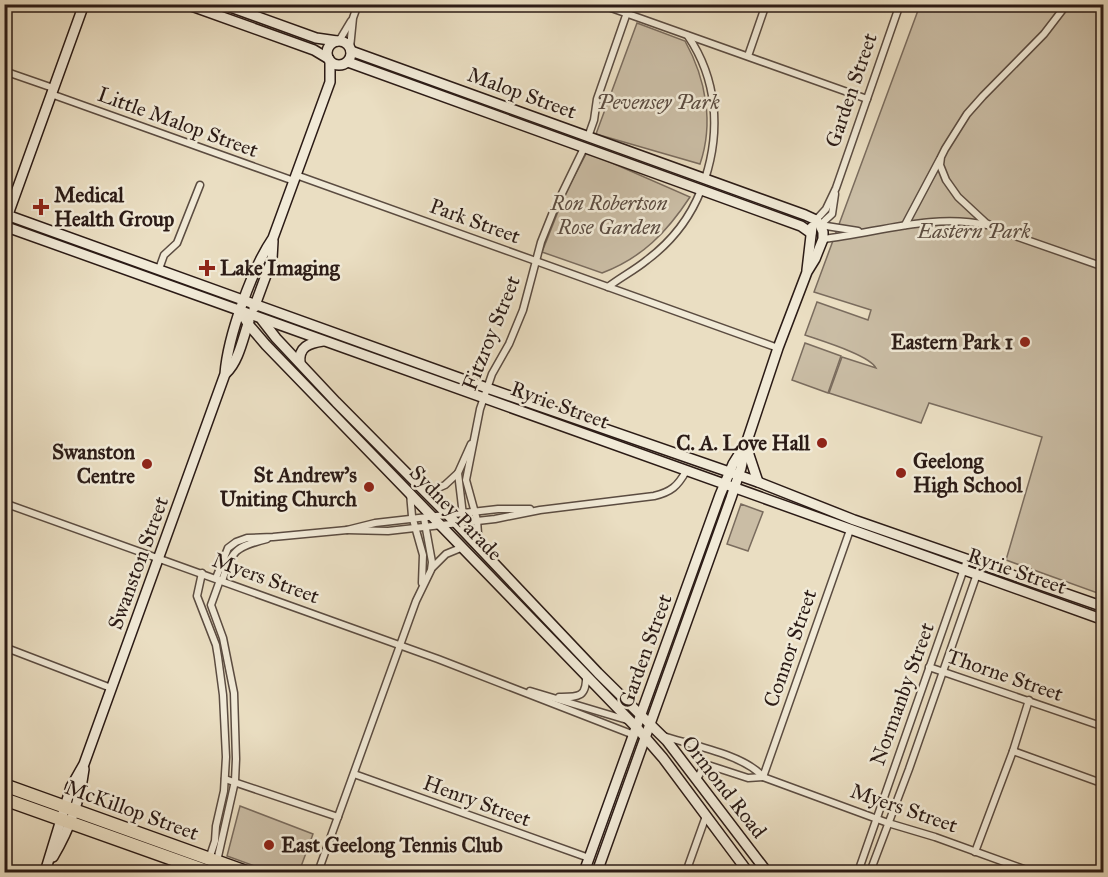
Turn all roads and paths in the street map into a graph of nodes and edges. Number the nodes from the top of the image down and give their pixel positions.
1 (84, 4) edge
2 (186, 4) edge
3 (222, 4) edge
4 (358, 4) edge
5 (600, 4) edge
6 (630, 4) edge
7 (766, 4) edge
8 (900, 4) edge
9 (1067, 4) edge
10 (200, 7) edge
11 (627, 13) junction
12 (353, 18) junction
13 (271, 22) junction
14 (267, 33) junction
15 (688, 35) junction
16 (338, 41) junction
17 (351, 50) junction
18 (748, 56) junction
19 (329, 60) junction
20 (348, 62) junction
21 (4, 71) edge
22 (330, 82) junction
23 (52, 91) junction
24 (867, 99) junction
25 (588, 137) junction
26 (584, 148) junction
27 (941, 157) junction
28 (295, 178) junction
29 (705, 179) junction
30 (200, 185) dead end
31 (701, 190) junction
32 (755, 196) junction
33 (751, 208) junction
34 (5, 220) edge
35 (818, 222) junction
36 (905, 225) junction
37 (993, 227) junction
38 (865, 231) junction
39 (811, 232) junction
40 (273, 238) junction
41 (823, 239) junction
42 (537, 261) junction
43 (1104, 267) edge
44 (159, 269) junction
45 (807, 272) junction
46 (608, 287) junction
47 (245, 300) junction
48 (256, 304) junction
49 (241, 312) junction
50 (254, 319) junction
51 (325, 341) junction
52 (778, 348) junction
53 (300, 363) junction
54 (225, 374) junction
55 (485, 392) junction
56 (473, 440) junction
57 (746, 444) junction
58 (687, 471) junction
59 (458, 472) junction
60 (728, 472) junction
61 (739, 476) junction
62 (759, 482) junction
63 (724, 484) junction
64 (734, 488) junction
65 (410, 492) junction
66 (427, 493) junction
67 (5, 503) edge
68 (540, 510) junction
69 (474, 512) junction
70 (462, 513) junction
71 (428, 517) junction
72 (413, 519) junction
73 (456, 519) junction
74 (477, 520) junction
75 (854, 520) junction
76 (440, 524) junction
77 (426, 526) junction
78 (416, 528) junction
79 (347, 530) junction
80 (850, 530) junction
81 (273, 537) junction
82 (704, 538) junction
83 (236, 542) junction
84 (716, 543) junction
85 (463, 547) junction
86 (479, 548) junction
87 (240, 549) junction
88 (159, 558) junction
89 (967, 560) junction
90 (980, 565) junction
91 (430, 570) junction
92 (963, 571) junction
93 (202, 573) junction
94 (977, 576) junction
95 (219, 580) junction
96 (422, 587) junction
97 (681, 605) junction
98 (1104, 607) edge
99 (692, 610) junction
100 (1104, 620) edge
101 (399, 646) junction
102 (4, 647) edge
103 (929, 667) junction
104 (942, 672) junction
105 (586, 673) junction
106 (111, 688) junction
107 (515, 688) junction
108 (650, 692) junction
109 (661, 696) junction
110 (552, 697) junction
111 (1029, 700) junction
112 (636, 725) junction
113 (1104, 727) edge
114 (655, 730) junction
115 (646, 738) junction
116 (225, 744) junction
117 (236, 745) junction
118 (1013, 751) junction
119 (720, 754) junction
120 (623, 765) junction
121 (716, 767) junction
122 (635, 770) junction
123 (354, 774) junction
124 (763, 777) junction
125 (225, 779) junction
126 (697, 779) junction
127 (235, 781) junction
128 (1104, 784) edge
129 (4, 785) edge
130 (4, 799) edge
131 (69, 808) junction
132 (706, 816) junction
133 (338, 817) junction
134 (877, 819) junction
135 (65, 821) junction
136 (888, 823) junction
137 (975, 852) junction
138 (589, 858) junction
139 (213, 860) junction
140 (194, 864) edge
141 (1012, 869) edge
142 (46, 870) edge
143 (207, 872) edge
144 (246, 873) edge
145 (318, 873) edge
146 (584, 873) edge
147 (597, 873) edge
148 (686, 873) edge
149 (748, 873) edge
150 (767, 873) edge
151 (858, 873) edge
152 (870, 873) edge
153 (1032, 873) edge

1 - 23 street
2 - 10 street
3 - 13 street
4 - 12 street
5 - 11 street
6 - 11 street, Fitzroy Street
7 - 18 street
8 - 24 street, Garden Street
9 - 27 street
10 - 14 street
11 - 15 street
11 - 25 street, Fitzroy Street
12 - 16 street
12 - 17 street
13 - 14 street
13 - 16 street
14 - 19 street
15 - 18 street
15 - 29 street
16 - 17 street
16 - 19 street
17 - 20 street
17 - 25 street, Malop Street
18 - 24 street
19 - 20 street
19 - 22 street, Swanston Street
20 - 22 street, Swanston Street
20 - 26 street, Malop Street
21 - 23 street, Little Malop Street
22 - 28 street, Swanston Street
23 - 28 street, Little Malop Street
23 - 34 street
24 - 35 street, Garden Street
25 - 26 street, Fitzroy Street
25 - 29 street, Malop Street
26 - 31 street, Malop Street
26 - 42 street, Fitzroy Street
27 - 36 street
27 - 37 street
28 - 40 street, Swanston Street
28 - 42 street, Park Street
29 - 31 street
29 - 32 street, Malop Street
30 - 44 street
31 - 33 street, Malop Street
31 - 46 street
32 - 33 street
32 - 35 street, Malop Street
33 - 39 street, Malop Street
34 - 44 street, Ryrie Street
34 - 49 street, Ryrie Street
35 - 38 street
35 - 39 street, Garden Street
35 - 41 street
36 - 37 street
36 - 38 street
37 - 43 street
38 - 41 street
39 - 45 street, Garden Street
40 - 47 street, Swanston Street
40 - 48 street, Swanston Street
41 - 45 street, Garden Street
42 - 46 street, Park Street
42 - 55 street, Fitzroy Street
44 - 47 street, Ryrie Street
45 - 52 street, Garden Street
46 - 52 street, Park Street
47 - 48 street, Ryrie Street
47 - 49 street, Swanston Street
48 - 50 street, Swanston Street
48 - 55 street, Ryrie Street
49 - 50 street, Ryrie Street
49 - 54 street, Swanston Street
50 - 51 street, Ryrie Street
50 - 53 street, Sydney Parade
50 - 54 street, Swanston Street
50 - 65 street, Sydney Parade
51 - 53 street
51 - 55 street, Ryrie Street
52 - 57 street, Garden Street
53 - 66 street, Sydney Parade
54 - 88 street, Swanston Street
55 - 56 street, Fitzroy Street
55 - 58 street, Ryrie Street
55 - 60 street, Ryrie Street
56 - 59 street, Fitzroy Street
56 - 69 street, Fitzroy Street
57 - 60 street, Garden Street
57 - 61 street, Garden Street
57 - 62 street
58 - 63 street, Ryrie Street
58 - 68 street
59 - 66 street, Fitzroy Street
59 - 70 street
60 - 61 street, Ryrie Street
60 - 63 street, Garden Street
61 - 62 street, Ryrie Street
61 - 64 street, Garden Street
62 - 75 street, Ryrie Street
63 - 64 street, Ryrie Street
63 - 82 street, Garden Street
64 - 80 street, Ryrie Street
64 - 84 street, Garden Street
65 - 71 street, Sydney Parade
65 - 72 street
66 - 73 street, Sydney Parade
67 - 88 street, Myers Street
68 - 69 street
68 - 74 street
69 - 70 street
69 - 74 street, Fitzroy Street
70 - 73 street
70 - 73 street
71 - 72 street
71 - 73 street
71 - 76 street, Sydney Parade
71 - 77 street
72 - 78 street
72 - 79 street
73 - 74 street
73 - 76 street
73 - 86 street, Sydney Parade
74 - 86 street, Fitzroy Street
75 - 80 street
75 - 89 street, Ryrie Street
76 - 77 street
76 - 85 street, Sydney Parade
77 - 78 street
77 - 91 street
78 - 79 street
78 - 96 street
79 - 81 street
80 - 92 street, Ryrie Street
80 - 124 street, Connor Street
81 - 83 street
81 - 87 street
82 - 84 street
82 - 97 street, Garden Street
83 - 87 street
83 - 95 street
84 - 99 street, Garden Street
85 - 91 street
85 - 105 street, Sydney Parade
86 - 112 street, Sydney Parade
87 - 95 street
88 - 93 street, Myers Street
88 - 106 street, Swanston Street
89 - 90 street, Ryrie Street
89 - 92 street, Normanby Street
90 - 94 street, Normanby Street
90 - 98 street, Ryrie Street
91 - 96 street
92 - 94 street, Ryrie Street
92 - 103 street, Normanby Street
93 - 95 street, Myers Street
93 - 116 street
94 - 100 street, Ryrie Street
94 - 104 street, Normanby Street
95 - 101 street, Myers Street
95 - 117 street
96 - 101 street
97 - 99 street
97 - 108 street, Garden Street
99 - 109 street, Garden Street
101 - 107 street, Myers Street
101 - 123 street
102 - 106 street
103 - 104 street, Thorne Street
103 - 134 street, Normanby Street
104 - 111 street, Thorne Street
104 - 136 street, Normanby Street
105 - 110 street
105 - 112 street, Sydney Parade
106 - 131 street, Swanston Street
107 - 110 street, Myers Street
107 - 112 street, Myers Street
108 - 109 street
108 - 112 street, Garden Street
109 - 114 street, Garden Street
110 - 112 street, Myers Street
111 - 113 street, Thorne Street
111 - 118 street
112 - 114 street, Sydney Parade
112 - 115 street, Sydney Parade
112 - 120 street, Garden Street
114 - 115 street, Garden Street
114 - 119 street, Myers Street
114 - 126 street, Ormond Road
115 - 122 street, Garden Street
115 - 132 street, Ormond Road
116 - 117 street
116 - 125 street
117 - 127 street
118 - 128 street
118 - 137 street
119 - 121 street
119 - 124 street, Myers Street
120 - 122 street
120 - 138 street, Garden Street
121 - 124 street, Myers Street
121 - 126 street
122 - 147 street, Garden Street
123 - 133 street
123 - 138 street, Henry Street
124 - 134 street, Myers Street
125 - 127 street
125 - 139 street
126 - 150 street, Ormond Road
127 - 133 street
127 - 139 street
129 - 131 highway, McKillop Street
130 - 135 highway, McKillop Street
131 - 135 street, Swanston Street
131 - 140 highway, McKillop Street
132 - 148 street
132 - 149 street, Ormond Road
133 - 145 street
134 - 136 street, Myers Street
134 - 151 street, Normanby Street
135 - 140 highway, McKillop Street
135 - 142 street, Swanston Street
136 - 137 street, Myers Street
136 - 152 street, Normanby Street
137 - 141 street, Myers Street
138 - 146 street, Garden Street
139 - 140 highway, McKillop Street
139 - 144 highway, McKillop Street
140 - 143 highway
141 - 153 street, Myers Street

